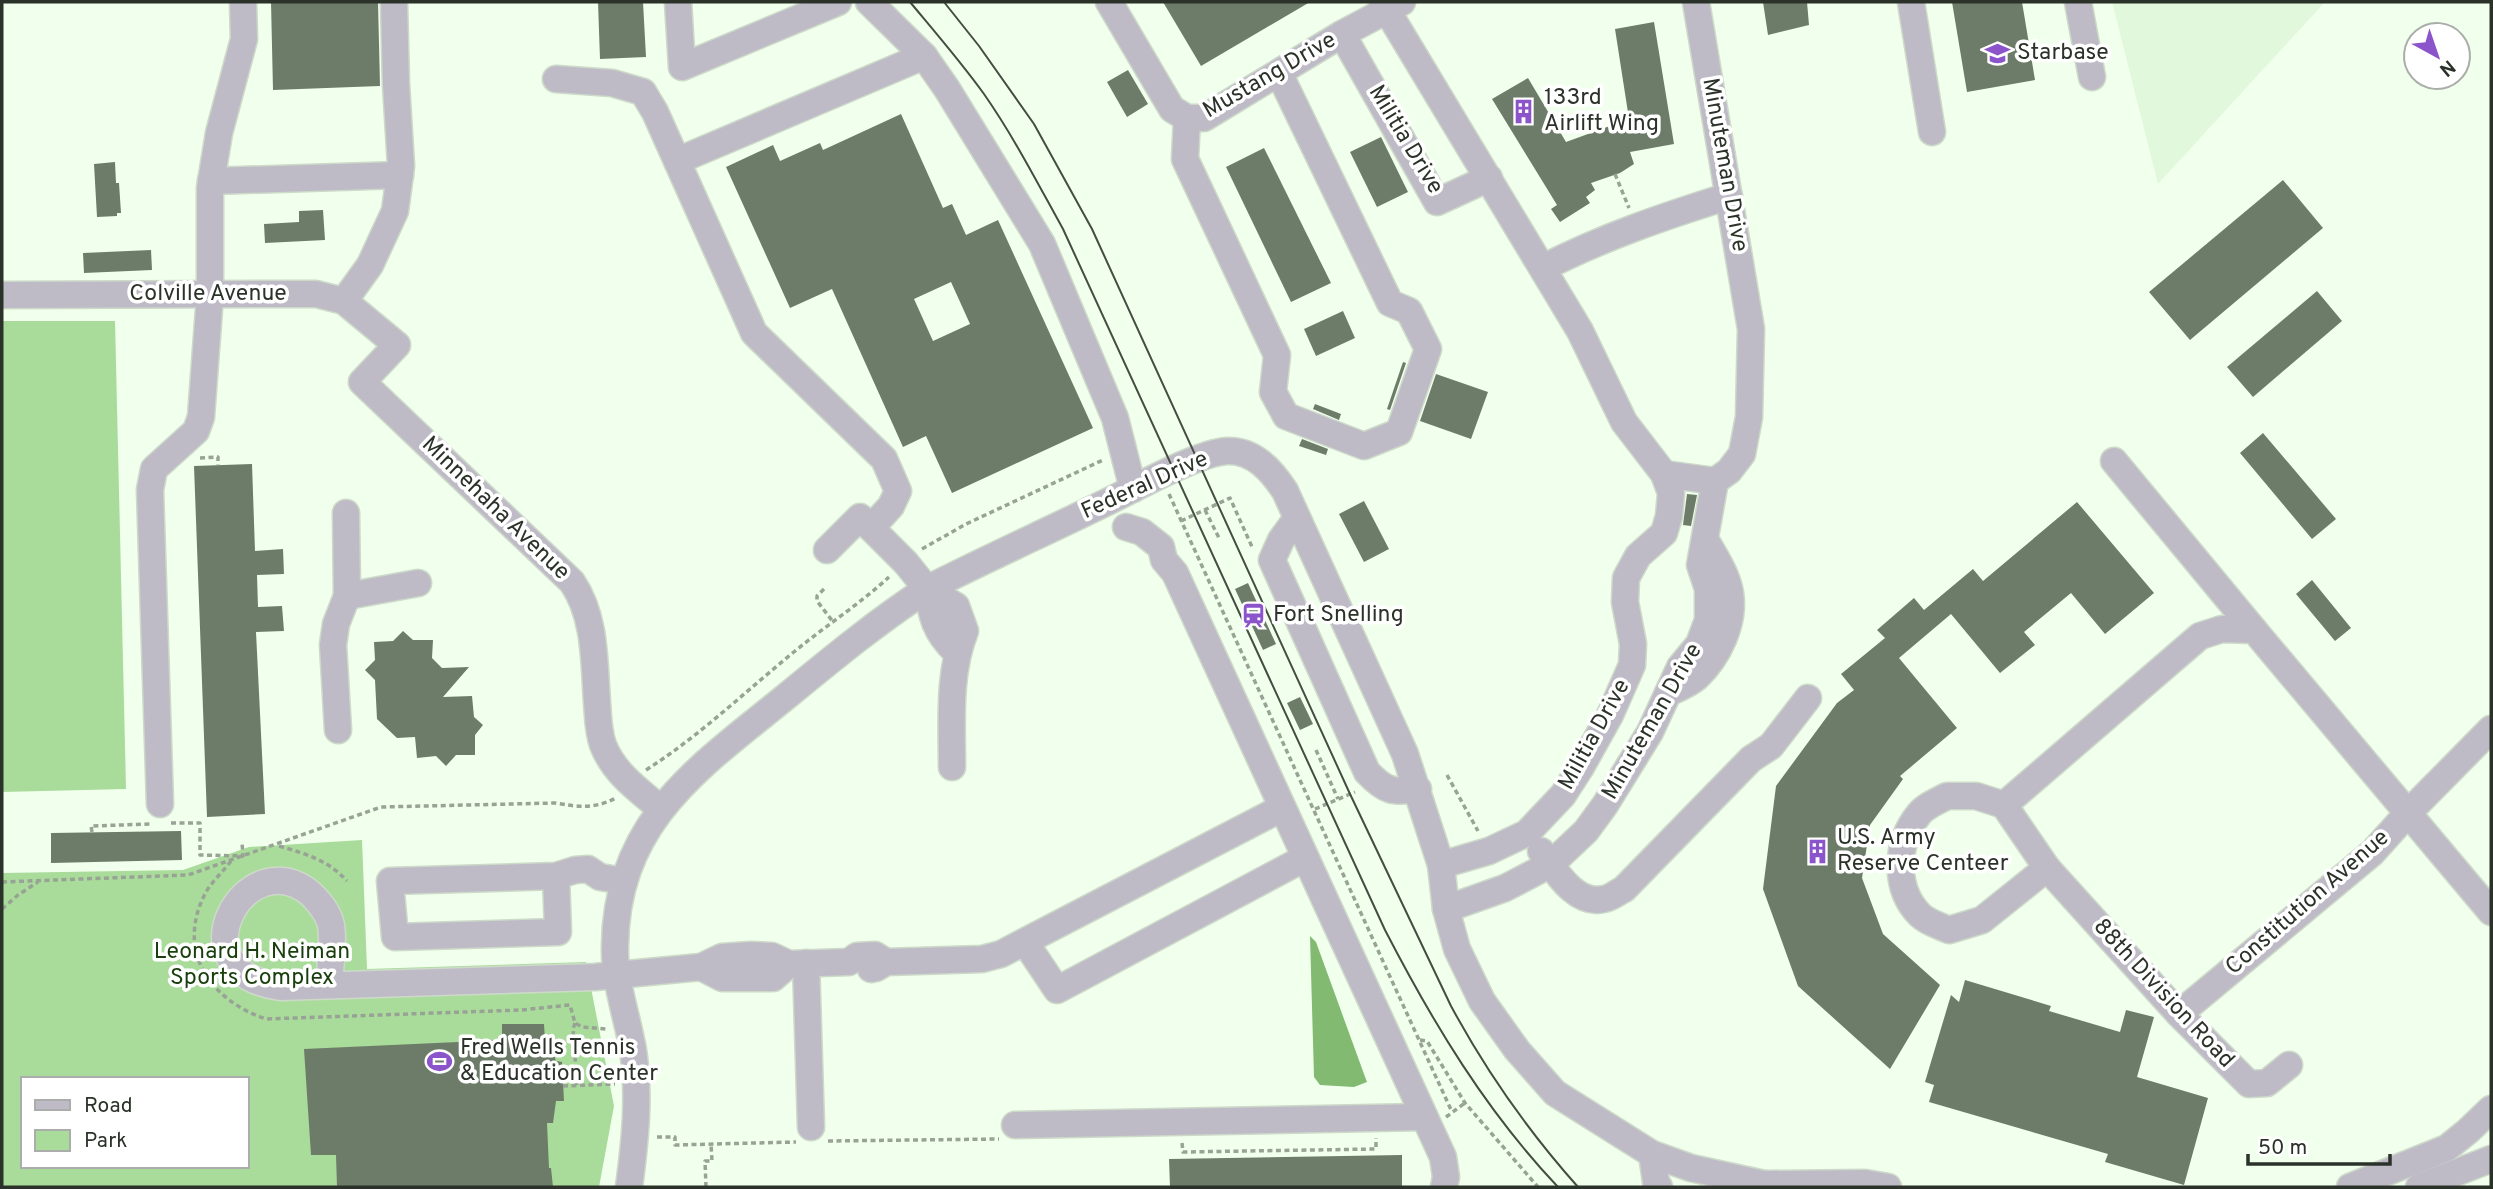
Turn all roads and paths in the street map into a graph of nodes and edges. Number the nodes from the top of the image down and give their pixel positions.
1 (243, 2) edge
2 (394, 2) edge
3 (678, 2) edge
4 (838, 2) edge
5 (869, 2) edge
6 (1109, 2) edge
7 (1696, 2) edge
8 (1911, 2) edge
9 (2078, 2) edge
10 (1391, 5) edge
11 (1342, 34) junction
12 (924, 56) junction
13 (682, 67) junction
14 (1279, 73) junction
15 (2091, 77) dead end
16 (556, 79) dead end
17 (643, 92) junction
18 (1186, 118) junction
19 (1932, 132) dead end
20 (677, 161) junction
21 (1615, 174) dead end
22 (400, 175) junction
23 (1489, 178) junction
24 (211, 181) junction
25 (1729, 196) junction
26 (1636, 226) junction
27 (1543, 268) junction
28 (2, 295) edge
29 (209, 295) junction
30 (344, 301) junction
31 (397, 345) joint
32 (1124, 450) junction
33 (197, 458) dead end
34 (2114, 461) dead end
35 (218, 465) dead end
36 (1664, 474) junction
37 (1715, 481) junction
38 (1133, 489) junction
39 (1169, 495) dead end
40 (1101, 505) junction
41 (1205, 510) dead end
42 (346, 513) dead end
43 (1297, 518) junction
44 (872, 528) junction
45 (1664, 533) junction
46 (1219, 538) dead end
47 (1706, 538) junction
48 (827, 550) dead end
49 (918, 552) dead end
50 (1700, 565) junction
51 (894, 573) dead end
52 (418, 583) dead end
53 (824, 589) dead end
54 (927, 589) junction
55 (347, 596) junction
56 (834, 622) junction
57 (2253, 630) junction
58 (1668, 694) junction
59 (1808, 698) dead end
60 (2491, 729) edge
61 (338, 730) dead end
62 (1316, 750) dead end
63 (952, 767) dead end
64 (640, 774) dead end
65 (1447, 775) dead end
66 (1418, 789) junction
67 (1361, 790) dead end
68 (624, 794) dead end
69 (1338, 799) junction
70 (2004, 805) junction
71 (661, 808) junction
72 (1282, 808) junction
73 (1315, 809) junction
74 (2409, 812) junction
75 (160, 817) junction
76 (92, 832) dead end
77 (1527, 833) junction
78 (242, 842) dead end
79 (277, 845) junction
80 (1489, 851) junction
81 (243, 856) junction
82 (1305, 858) junction
83 (1551, 864) junction
84 (1441, 865) junction
85 (2047, 868) junction
86 (556, 877) junction
87 (612, 879) junction
88 (39, 881) junction
89 (347, 881) dead end
90 (2, 882) edge
91 (2, 909) edge
92 (1446, 909) junction
93 (2491, 912) edge
94 (1025, 942) junction
95 (797, 964) junction
96 (617, 974) junction
97 (329, 985) junction
98 (2179, 1014) junction
99 (575, 1023) dead end
100 (1420, 1040) junction
101 (2289, 1065) dead end
102 (617, 1084) dead end
103 (577, 1085) junction
104 (563, 1086) dead end
105 (2491, 1109) edge
106 (1452, 1112) dead end
107 (1423, 1117) junction
108 (1015, 1125) dead end
109 (811, 1127) dead end
110 (2468, 1132) junction
111 (711, 1143) dead end
112 (1652, 1154) junction
113 (2491, 1157) edge
114 (1683, 1177) edge
115 (1772, 1186) edge
116 (629, 1187) edge
117 (706, 1187) edge
118 (1444, 1187) edge
119 (1538, 1187) edge
120 (1659, 1187) edge
121 (1888, 1187) edge
122 (2350, 1187) edge
123 (2419, 1187) edge

1 - 24 street
2 - 22 street
3 - 13 street
4 - 13 street
5 - 12 street
6 - 18 street, Mustang Drive
7 - 25 street, Minuteman Drive
8 - 19 street
9 - 15 street
10 - 11 street, Mustang Drive
10 - 23 street
11 - 14 street, Mustang Drive
11 - 23 street, Militia Drive
12 - 20 street
12 - 32 street
13 - 17 street
14 - 18 street, Mustang Drive
14 - 18 street
16 - 17 street
17 - 20 street
20 - 44 street
21 - 26 path
22 - 24 street
22 - 30 street
23 - 27 street
24 - 29 street
25 - 26 street
25 - 37 street, Minuteman Drive
26 - 27 street
27 - 36 street
28 - 29 street, Colville Avenue
29 - 30 street, Colville Avenue
29 - 75 street
30 - 31 street, Colville Avenue
31 - 71 street, Minnehaha Avenue
32 - 38 street
32 - 49 path
33 - 35 path
34 - 57 street
36 - 37 street
36 - 45 street
37 - 47 street, Minuteman Drive
38 - 40 street, Federal Drive
38 - 43 street, Federal Drive
39 - 73 path
40 - 54 street, Federal Drive
40 - 72 street
41 - 46 path
42 - 55 street
43 - 66 street, Federal Drive
43 - 66 street
44 - 48 street
44 - 54 street
45 - 50 street
45 - 77 street, Militia Drive
47 - 50 street, Minuteman Drive
47 - 58 street
50 - 58 street, Minuteman Drive
51 - 56 path
52 - 55 street
53 - 56 path
54 - 63 street
54 - 71 street, Federal Drive
55 - 61 street
56 - 64 path
57 - 70 street
57 - 74 street
58 - 83 street, Minuteman Drive
59 - 83 street
60 - 74 street, Constitution Avenue
62 - 69 path
65 - 80 path
66 - 84 street, Federal Drive
67 - 69 path
68 - 79 path
69 - 73 path
70 - 85 street
70 - 85 street
71 - 87 street, Federal Drive
72 - 82 street
72 - 94 street
73 - 100 path
74 - 93 street
74 - 98 street, Constitution Avenue
75 - 76 path
75 - 81 path
77 - 80 street, Militia Drive
77 - 83 street
78 - 81 path
79 - 81 path
79 - 89 path
80 - 84 street, Militia Drive
81 - 88 path
82 - 94 street
82 - 107 street
83 - 92 street, Minuteman Drive
84 - 92 street, Federal Drive
85 - 98 street, 88th Division Road
86 - 86 street
86 - 87 street
87 - 96 street, Federal Drive
88 - 90 path
88 - 91 path
92 - 112 street, Federal Drive
94 - 95 street
95 - 96 street
95 - 109 street
96 - 97 street
96 - 116 street, Federal Drive
97 - 97 street
98 - 101 street, 88th Division Road
99 - 103 path
100 - 106 path
100 - 119 path
102 - 103 path
103 - 104 path
105 - 110 street
107 - 108 street
107 - 118 street
110 - 113 street
110 - 122 street
111 - 117 path
112 - 114 street, Federal Drive
112 - 120 street
113 - 123 street
114 - 115 street, Federal Drive
115 - 121 street, Federal Drive

